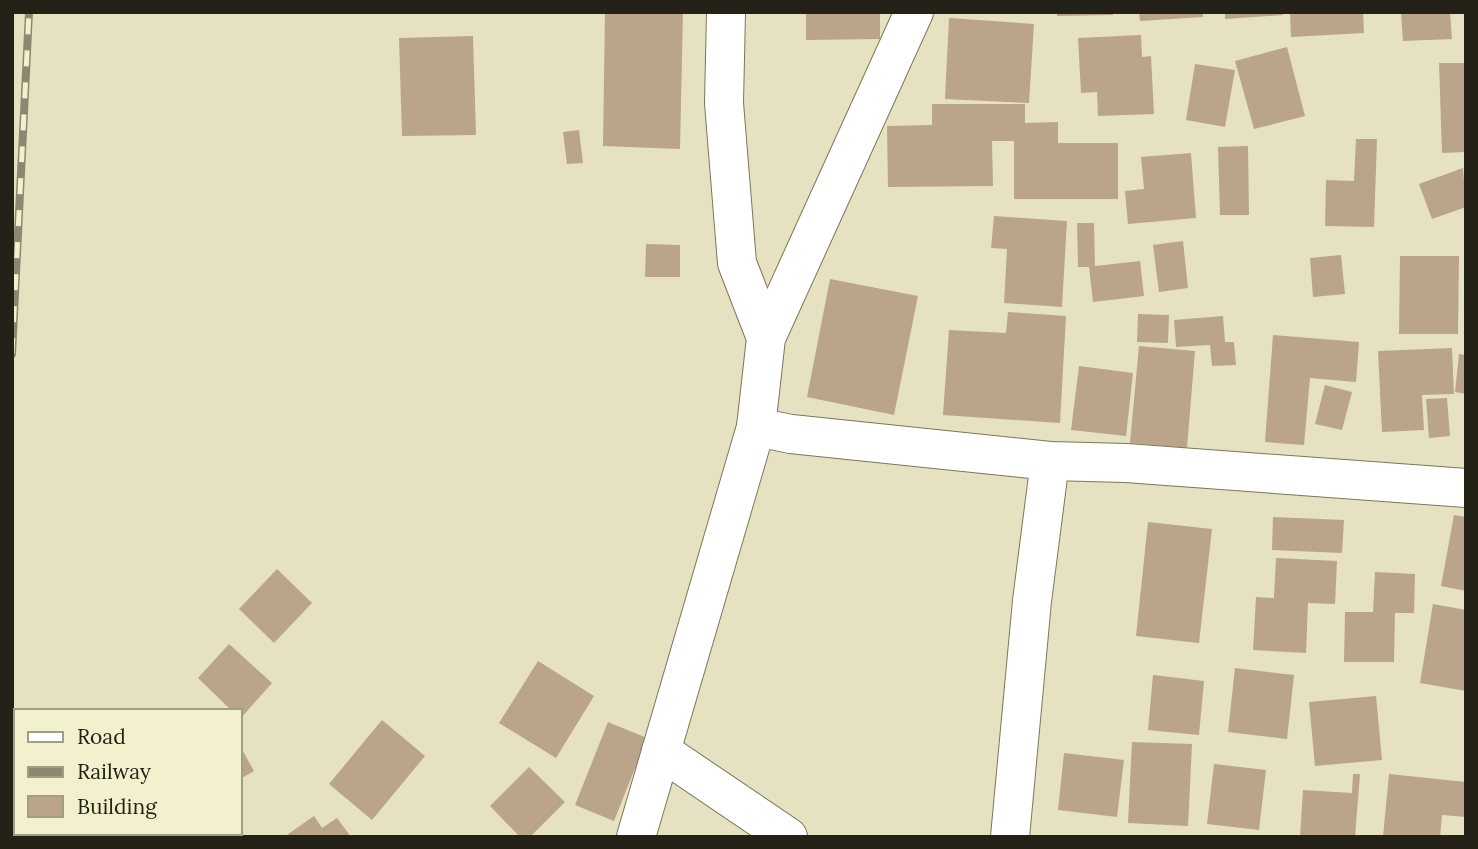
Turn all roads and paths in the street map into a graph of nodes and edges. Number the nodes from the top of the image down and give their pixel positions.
1 (726, 12) edge
2 (914, 12) edge
3 (766, 338) junction
4 (756, 427) junction
5 (1050, 461) junction
6 (1466, 488) edge
7 (661, 751) junction
8 (636, 837) edge
9 (788, 837) edge
10 (1010, 837) edge

1 - 3 street
2 - 3 street
3 - 4 street
4 - 5 street
4 - 7 street
5 - 6 street
5 - 10 street
7 - 8 street
7 - 9 street

